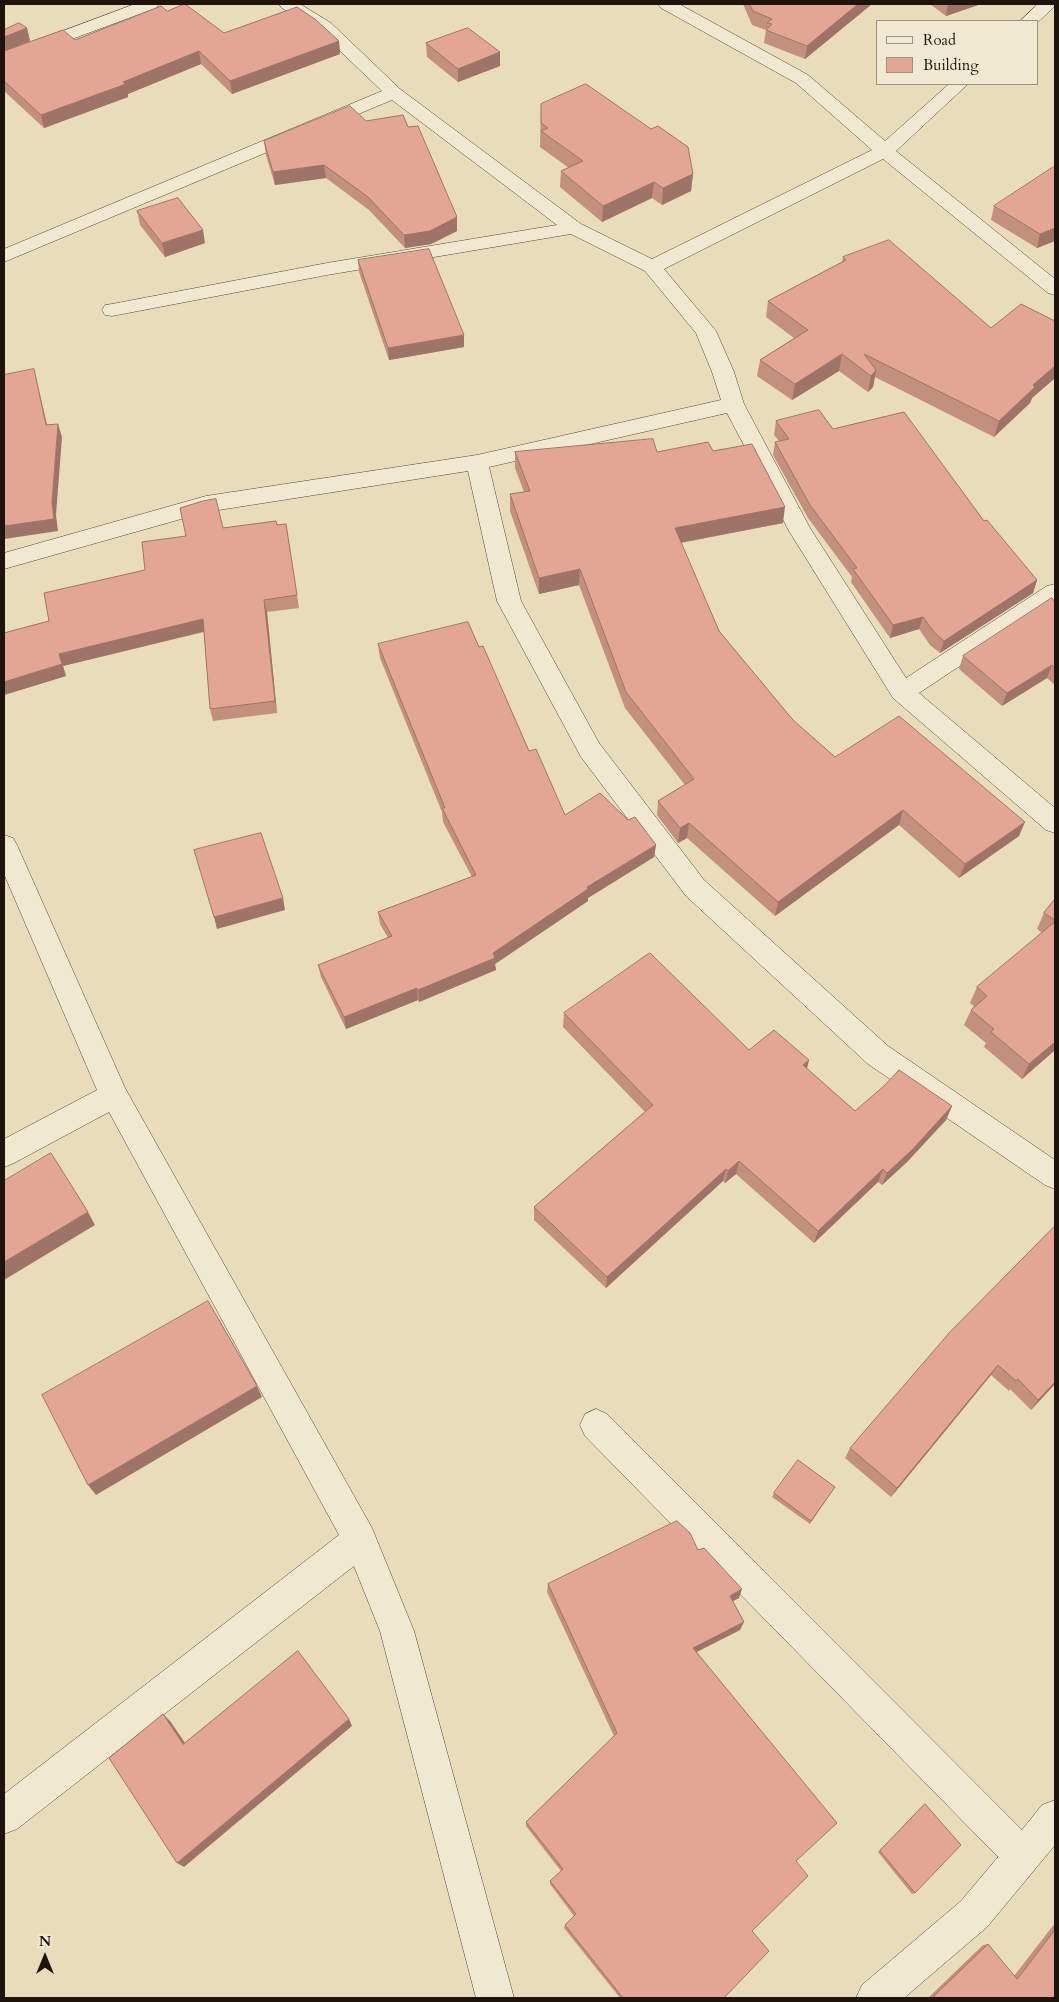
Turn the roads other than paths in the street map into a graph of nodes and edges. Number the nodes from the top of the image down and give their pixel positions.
1 (150, 4) edge
2 (288, 4) edge
3 (667, 4) edge
4 (1048, 4) edge
5 (1030, 20) edge
6 (4, 59) edge
7 (958, 85) edge
8 (394, 94) junction
9 (885, 151) junction
10 (574, 228) junction
11 (4, 256) edge
12 (652, 267) junction
13 (1055, 289) edge
14 (112, 310) dead end
15 (733, 404) junction
16 (477, 462) junction
17 (4, 561) edge
18 (1055, 592) edge
19 (902, 692) junction
20 (1055, 823) edge
21 (4, 845) edge
22 (114, 1095) junction
23 (4, 1154) edge
24 (1055, 1176) edge
25 (596, 1425) dead end
26 (360, 1540) junction
27 (4, 1816) edge
28 (1055, 1818) edge
29 (1023, 1857) junction
30 (495, 1998) edge
31 (875, 1998) edge

1 - 6 street
2 - 8 street
3 - 9 street
4 - 5 street
7 - 9 street
8 - 10 street
8 - 11 street
9 - 12 street
9 - 13 street
10 - 12 street
10 - 14 street
12 - 15 street
15 - 16 street
15 - 19 street
16 - 17 street
16 - 24 street
18 - 19 street
19 - 20 street
21 - 22 street
22 - 23 street
22 - 26 street
25 - 29 street
26 - 27 street
26 - 30 street
28 - 29 street
29 - 31 street

